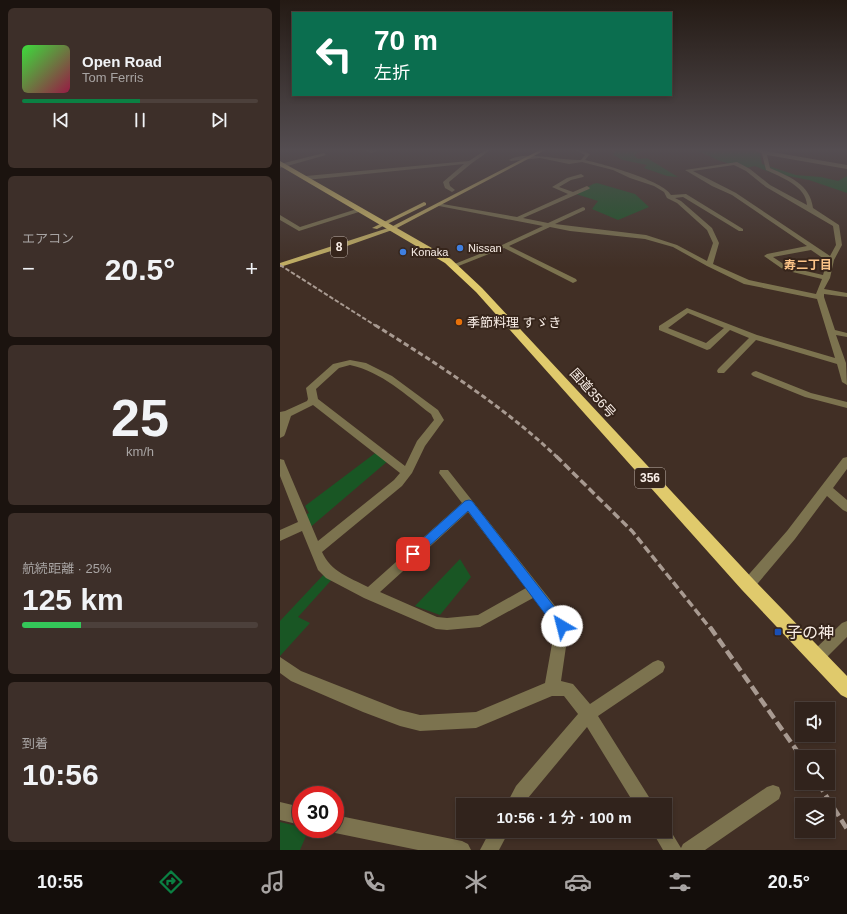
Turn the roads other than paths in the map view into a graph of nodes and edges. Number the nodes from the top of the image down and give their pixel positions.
1 (324, 189) edge
2 (468, 189) edge
3 (557, 189) edge
4 (585, 189) edge
5 (662, 189) edge
6 (721, 189) edge
7 (773, 189) edge
8 (800, 189) edge
9 (452, 190) edge
10 (572, 194) junction
11 (669, 197) junction
12 (439, 204) junction
13 (583, 209) dead end
14 (810, 209) junction
15 (360, 210) junction
16 (280, 217) edge
17 (519, 218) junction
18 (287, 221) junction
19 (280, 223) edge
20 (384, 224) junction
21 (548, 225) junction
22 (393, 228) junction
23 (741, 230) dead end
24 (839, 245) junction
25 (504, 246) junction
26 (814, 247) junction
27 (847, 250) edge
28 (301, 256) junction
29 (280, 258) edge
30 (831, 260) junction
31 (280, 265) edge
32 (709, 265) junction
33 (454, 266) junction
34 (826, 278) junction
35 (573, 281) dead end
36 (820, 294) junction
37 (847, 295) edge
38 (729, 327) junction
39 (832, 332) junction
40 (847, 335) edge
41 (754, 337) junction
42 (842, 363) junction
43 (721, 371) dead end
44 (756, 374) dead end
45 (847, 382) edge
46 (313, 400) junction
47 (847, 405) edge
48 (283, 415) edge
49 (280, 434) edge
50 (847, 461) edge
51 (280, 463) edge
52 (408, 470) junction
53 (444, 473) dead end
54 (826, 489) junction
55 (469, 504) junction
56 (847, 507) edge
57 (305, 524) junction
58 (280, 536) edge
59 (316, 550) junction
60 (748, 585) junction
61 (535, 590) junction
62 (369, 594) junction
63 (847, 628) edge
64 (817, 657) junction
65 (280, 664) edge
66 (658, 667) dead end
67 (552, 688) junction
68 (847, 689) edge
69 (588, 714) junction
70 (773, 793) dead end
71 (518, 798) edge
72 (641, 798) edge
73 (280, 811) edge
74 (292, 814) edge
75 (344, 826) edge
76 (496, 838) edge
77 (665, 838) edge
78 (462, 850) edge
79 (489, 850) edge
80 (673, 850) edge
81 (689, 850) edge

1 - 15 highway, 国道356号 / 356
2 - 12 main road, 8
3 - 10 street
4 - 10 street
5 - 11 street
6 - 26 street
7 - 14 street
8 - 14 street
9 - 20 main road, 8
10 - 17 street
11 - 23 street
11 - 32 street
12 - 17 street
12 - 22 main road, 8
13 - 21 street
14 - 24 street
15 - 18 street
15 - 20 highway, 国道356号 / 356
16 - 18 street
17 - 21 street
18 - 19 street
20 - 22 highway, 国道356号 / 356
20 - 28 main road, 8
21 - 25 street
21 - 32 street
22 - 28 main road, 8
22 - 33 highway, 国道356号 / 356
24 - 27 street
24 - 30 street
25 - 33 street
25 - 35 street
26 - 30 street
26 - 34 street
28 - 29 main road, 8
28 - 31 main road, 8
30 - 34 street
32 - 36 street
33 - 60 highway, 国道356号 / 356
34 - 36 street
36 - 37 street
36 - 39 street
38 - 38 street
38 - 41 street
39 - 40 street
39 - 42 street
41 - 42 street
41 - 43 street
42 - 45 street
44 - 47 street
46 - 48 street
46 - 52 street
46 - 52 street
48 - 49 street
50 - 54 street
51 - 57 street
52 - 59 street
53 - 55 street
54 - 56 street
54 - 60 street
55 - 61 street
55 - 62 street
57 - 58 street
57 - 59 street
59 - 62 street
60 - 64 highway, 国道356号 / 356
61 - 62 street
61 - 67 street
63 - 64 street
64 - 68 highway, 国道356号 / 356
65 - 67 street
66 - 69 street
67 - 69 street
69 - 71 street
69 - 72 street
70 - 81 street
73 - 74 street
75 - 78 street
76 - 79 street
77 - 80 street

